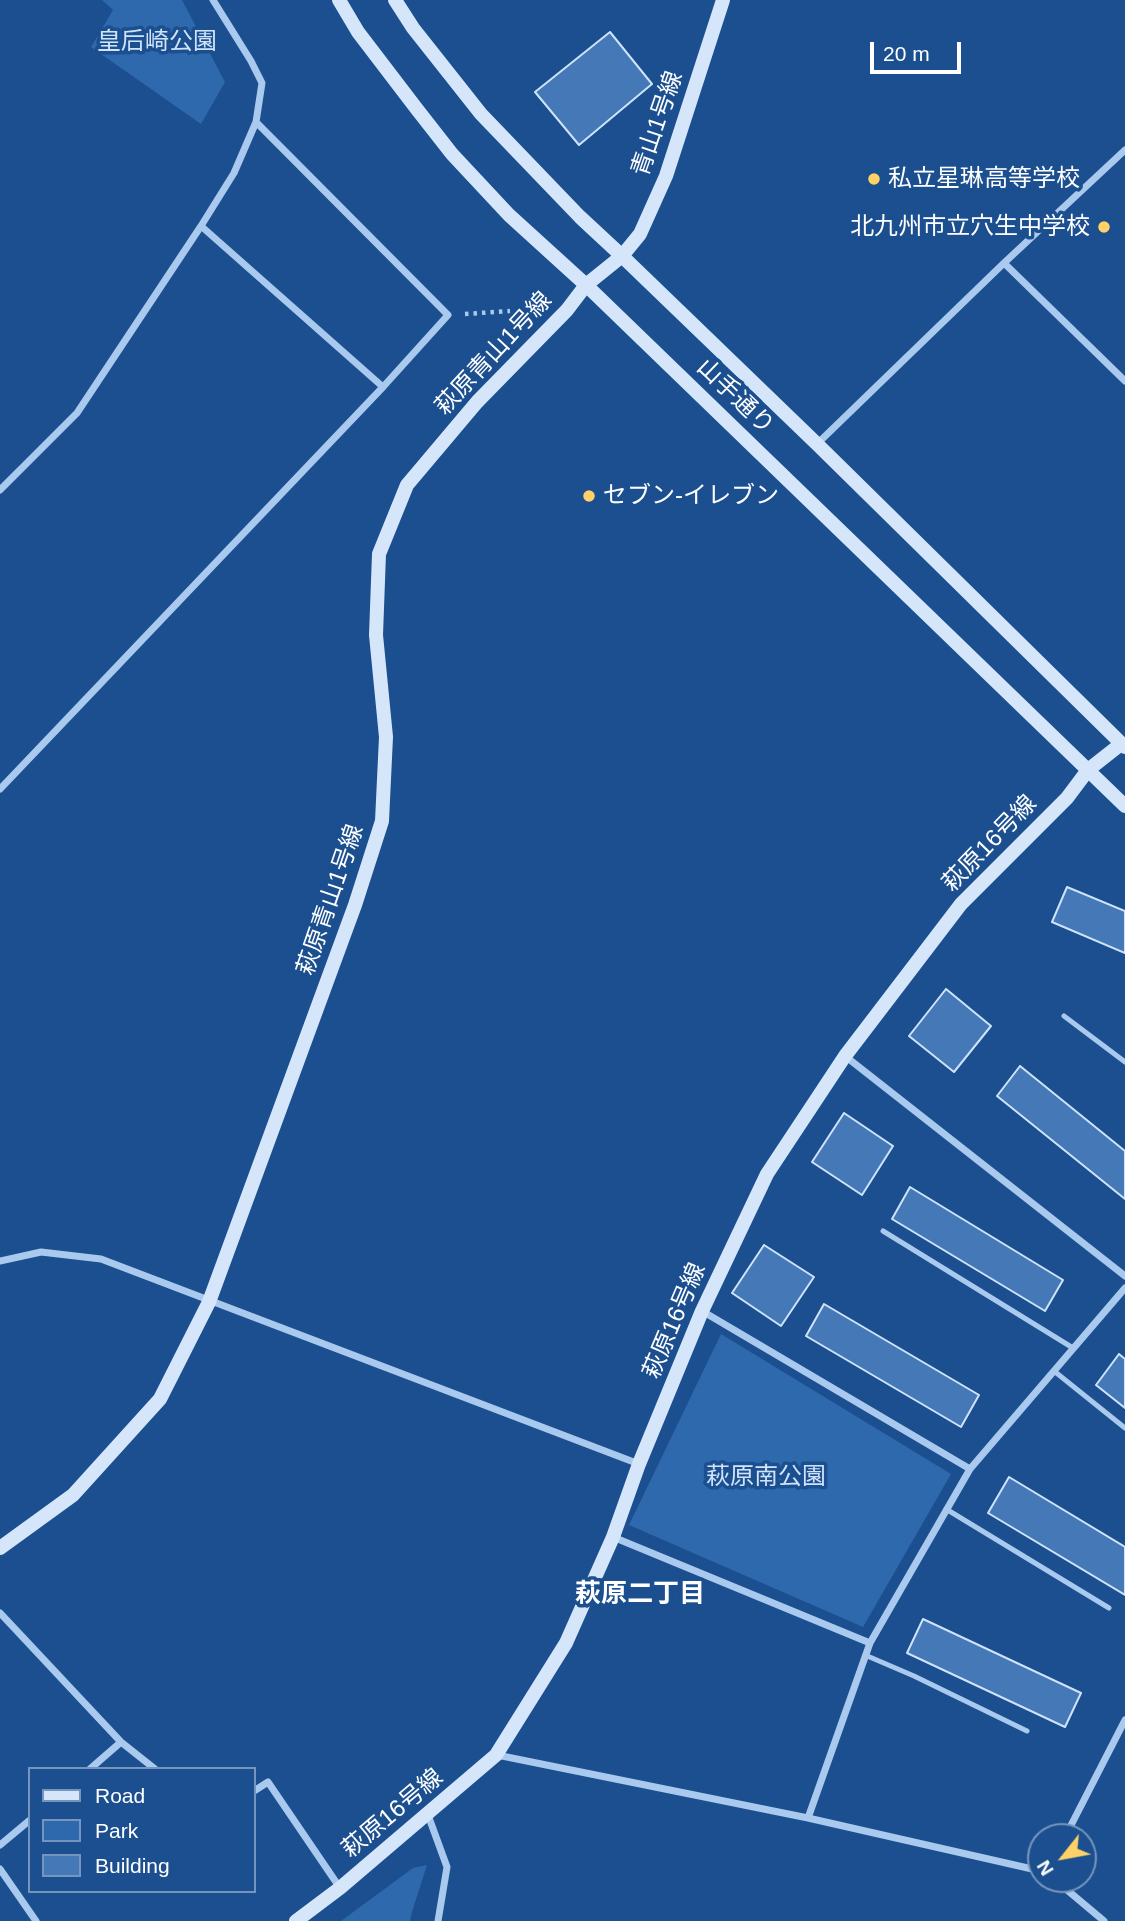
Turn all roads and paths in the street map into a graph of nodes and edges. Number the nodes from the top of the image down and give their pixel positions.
1 (213, 0) edge
2 (339, 0) edge
3 (395, 0) edge
4 (723, 0) edge
5 (256, 122) junction
6 (1125, 150) edge
7 (201, 226) junction
8 (622, 256) junction
9 (1004, 263) junction
10 (586, 285) junction
11 (510, 311) dead end
12 (448, 315) junction
13 (1125, 382) edge
14 (383, 387) junction
15 (817, 444) junction
16 (0, 490) edge
17 (1124, 744) edge
18 (1088, 770) junction
19 (0, 789) edge
20 (1125, 806) edge
21 (1064, 1016) dead end
22 (845, 1056) junction
23 (1125, 1062) edge
24 (883, 1231) dead end
25 (0, 1261) edge
26 (1125, 1276) edge
27 (1125, 1288) edge
28 (209, 1302) junction
29 (702, 1311) junction
30 (1073, 1348) junction
31 (1054, 1371) junction
32 (1125, 1428) edge
33 (639, 1464) junction
34 (970, 1469) junction
35 (946, 1509) junction
36 (613, 1537) junction
37 (0, 1548) edge
38 (1109, 1608) dead end
39 (0, 1613) edge
40 (870, 1643) junction
41 (865, 1655) junction
42 (1125, 1720) edge
43 (1027, 1731) dead end
44 (121, 1742) junction
45 (496, 1755) junction
46 (92, 1767) edge
47 (152, 1767) edge
48 (256, 1790) edge
49 (428, 1815) junction
50 (808, 1818) junction
51 (28, 1822) edge
52 (1072, 1823) edge
53 (0, 1845) edge
54 (1027, 1868) edge
55 (0, 1869) edge
56 (340, 1888) junction
57 (1071, 1893) edge
58 (36, 1921) edge
59 (296, 1921) edge
60 (438, 1921) edge
61 (1104, 1921) edge

1 - 5 street
2 - 10 street, 山手通り
3 - 8 street, 山手通り
4 - 8 street, 青山1号線
5 - 7 street
5 - 12 street
6 - 9 street
7 - 14 street
7 - 16 street
8 - 10 street, 萩原青山1号線
8 - 15 street, 山手通り
9 - 13 street
9 - 15 street
10 - 18 street, 山手通り
10 - 28 street, 萩原青山1号線
11 - 12 path
12 - 14 street
14 - 19 street
15 - 17 street, 山手通り
17 - 18 street, 萩原16号線
18 - 20 street, 山手通り
18 - 22 street, 萩原16号線
21 - 23 lane
22 - 26 street
22 - 29 street, 萩原16号線
24 - 30 lane
25 - 28 street
27 - 30 street
28 - 33 street
28 - 37 street, 萩原青山1号線
29 - 33 street, 萩原16号線
29 - 34 street
30 - 31 street
31 - 32 lane
31 - 34 street
33 - 36 street, 萩原16号線
34 - 35 street
35 - 38 lane
35 - 40 street
36 - 40 street
36 - 45 street, 萩原16号線
39 - 44 street
40 - 41 street
41 - 43 lane
41 - 50 street
42 - 52 street
44 - 46 street
44 - 47 street
45 - 49 street, 萩原16号線
45 - 50 street
48 - 56 street
49 - 56 street, 萩原16号線
49 - 60 street
50 - 54 street
51 - 53 street
55 - 58 street
56 - 59 street, 萩原16号線
57 - 61 street

